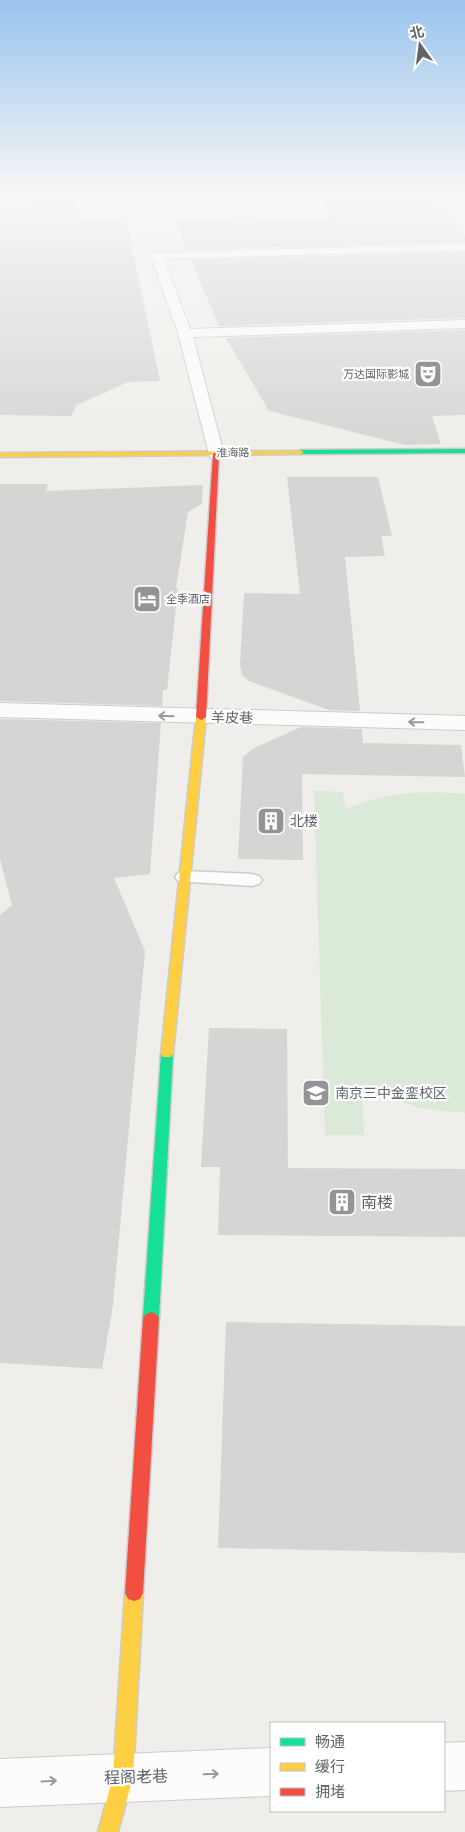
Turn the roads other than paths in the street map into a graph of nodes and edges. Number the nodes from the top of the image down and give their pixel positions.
1 (165, 279) edge
2 (465, 324) edge
3 (185, 334) junction
4 (465, 451) edge
5 (216, 454) junction
6 (0, 455) edge
7 (0, 710) edge
8 (201, 717) junction
9 (465, 723) edge
10 (185, 878) junction
11 (252, 880) dead end
12 (465, 1766) edge
13 (445, 1767) edge
14 (270, 1772) edge
15 (123, 1777) junction
16 (0, 1783) edge
17 (108, 1832) edge

1 - 3 street
2 - 3 street
3 - 5 street
4 - 5 street, 淮海路
5 - 6 street, 淮海路
5 - 8 street
8 -> 7 street, 羊皮巷
9 -> 8 street, 羊皮巷
8 - 10 street
10 - 11 lane
10 - 15 street
12 - 13 street
15 -> 14 street, 程阁老巷
16 -> 15 street, 程阁老巷
15 - 17 street

